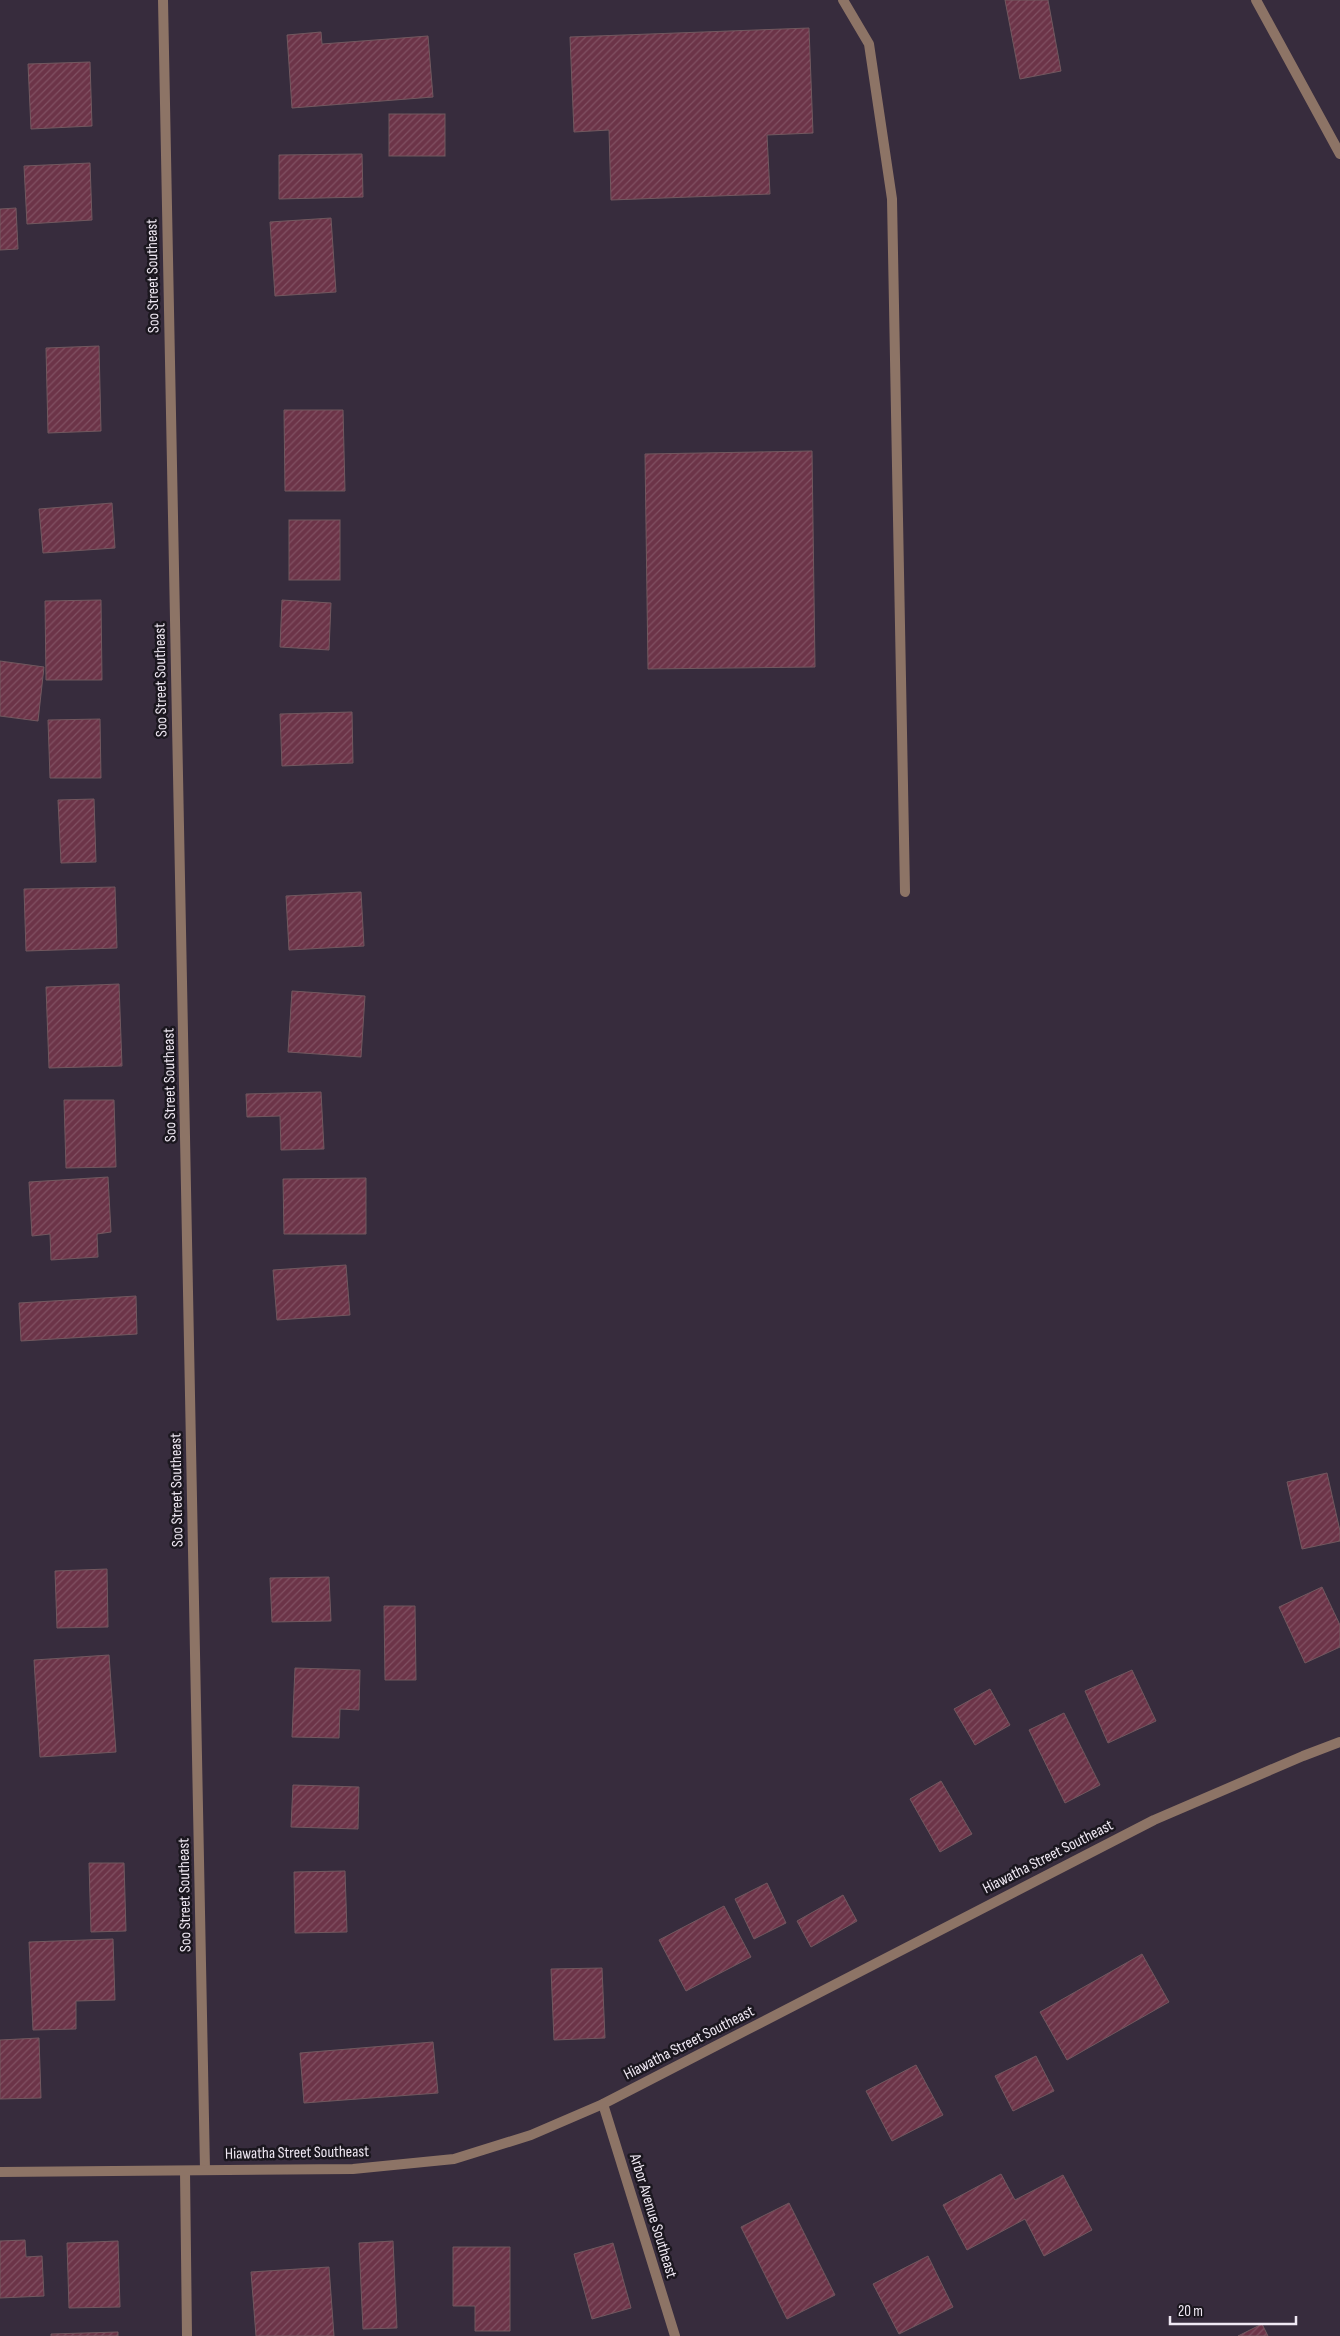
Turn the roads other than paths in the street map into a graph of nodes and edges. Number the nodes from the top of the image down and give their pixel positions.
1 (162, 0) edge
2 (844, 0) edge
3 (1256, 0) edge
4 (1340, 154) edge
5 (905, 892) dead end
6 (1340, 1742) edge
7 (603, 2104) junction
8 (185, 2170) junction
9 (205, 2170) junction
10 (0, 2172) edge
11 (187, 2336) edge
12 (675, 2336) edge

1 - 9 street, Soo Street Southeast
2 - 5 street
3 - 4 street
6 - 7 street, Hiawatha Street Southeast
7 - 9 street, Hiawatha Street Southeast
7 - 12 street, Arbor Avenue Southeast
8 - 9 street, Hiawatha Street Southeast
8 - 10 street, Hiawatha Street Southeast
8 - 11 street

